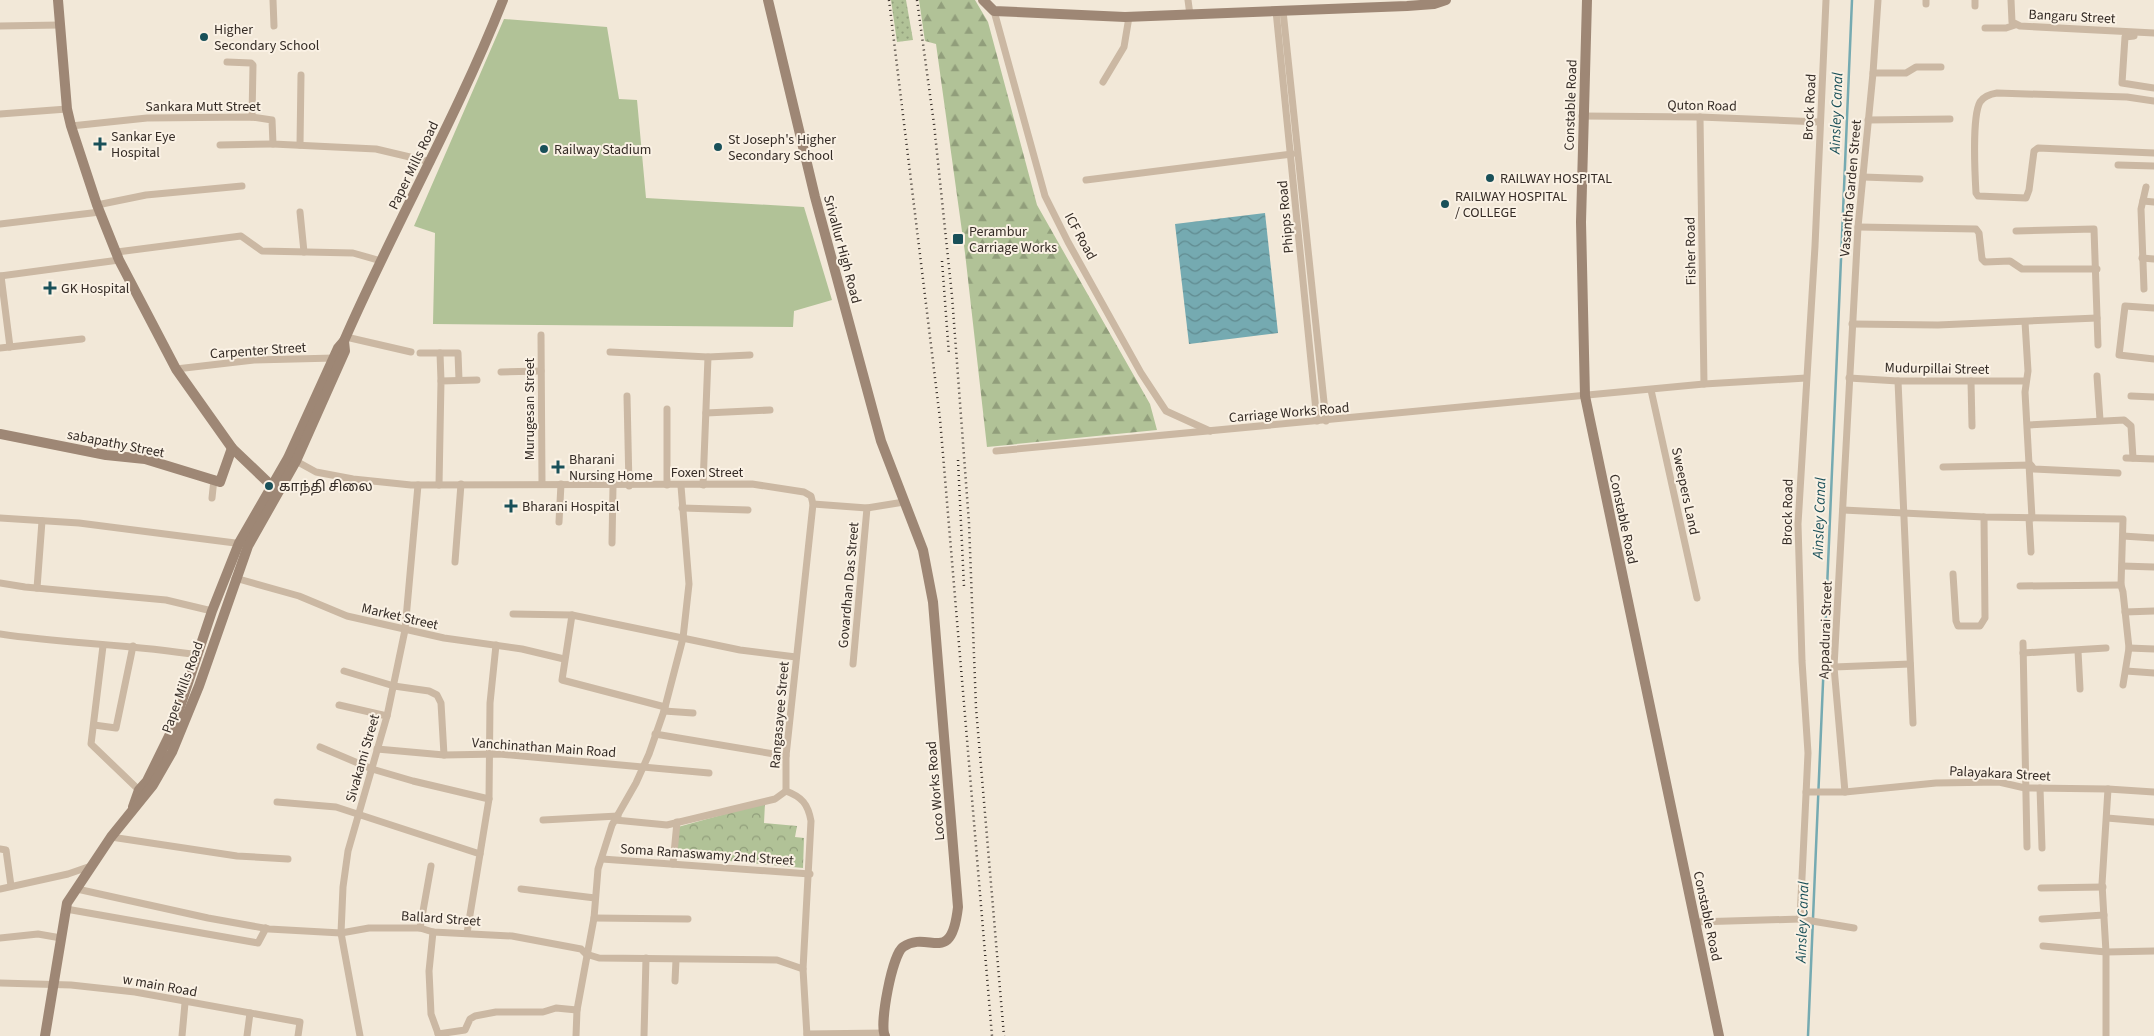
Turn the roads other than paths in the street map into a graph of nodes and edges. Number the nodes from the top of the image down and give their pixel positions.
1 (58, 0) edge
2 (273, 0) edge
3 (503, 0) edge
4 (768, 0) edge
5 (983, 0) edge
6 (992, 0) edge
7 (1188, 0) edge
8 (1446, 0) edge
9 (1587, 0) edge
10 (1826, 0) edge
11 (1878, 0) edge
12 (2011, 0) edge
13 (1385, 3) edge
14 (994, 11) junction
15 (1280, 11) junction
16 (1190, 15) junction
17 (1129, 17) junction
18 (60, 25) junction
19 (2015, 25) junction
20 (0, 26) edge
21 (274, 26) dead end
22 (1984, 28) dead end
23 (2154, 32) edge
24 (2154, 37) edge
25 (227, 62) dead end
26 (1941, 67) dead end
27 (1873, 73) junction
28 (301, 75) dead end
29 (1104, 82) dead end
30 (2154, 88) edge
31 (2154, 101) edge
32 (67, 109) junction
33 (0, 114) edge
34 (252, 116) junction
35 (1582, 116) junction
36 (1700, 117) junction
37 (1950, 119) dead end
38 (1868, 120) junction
39 (1820, 122) junction
40 (71, 126) junction
41 (273, 144) junction
42 (220, 145) dead end
43 (300, 145) junction
44 (2154, 153) edge
45 (1292, 154) junction
46 (431, 162) junction
47 (2118, 164) dead end
48 (2154, 166) edge
49 (1863, 177) junction
50 (1920, 179) dead end
51 (1086, 180) dead end
52 (242, 186) dead end
53 (2146, 187) dead end
54 (2143, 201) junction
55 (2154, 202) edge
56 (98, 208) junction
57 (300, 212) dead end
58 (0, 224) edge
59 (1858, 227) junction
60 (2016, 231) dead end
61 (304, 252) junction
62 (118, 256) junction
63 (2142, 258) junction
64 (2154, 259) edge
65 (381, 261) junction
66 (2097, 269) junction
67 (1, 276) edge
68 (2144, 289) dead end
69 (2154, 308) edge
70 (2098, 318) junction
71 (2025, 322) junction
72 (1852, 324) junction
73 (541, 335) dead end
74 (82, 339) dead end
75 (345, 339) junction
76 (2098, 345) dead end
77 (10, 347) junction
78 (0, 348) edge
79 (411, 352) dead end
80 (420, 352) dead end
81 (610, 352) dead end
82 (440, 353) junction
83 (750, 355) dead end
84 (708, 357) junction
85 (338, 359) junction
86 (2154, 359) edge
87 (176, 370) junction
88 (541, 371) junction
89 (501, 372) dead end
90 (2097, 376) dead end
91 (1806, 378) junction
92 (1849, 378) junction
93 (459, 380) junction
94 (477, 380) dead end
95 (441, 381) junction
96 (1898, 381) junction
97 (1971, 381) junction
98 (2025, 381) junction
99 (1704, 384) junction
100 (1651, 390) junction
101 (626, 396) dead end
102 (1584, 396) junction
103 (2131, 396) dead end
104 (2154, 397) edge
105 (667, 409) dead end
106 (770, 410) dead end
107 (706, 413) junction
108 (2100, 420) junction
109 (1318, 421) junction
110 (1326, 421) junction
111 (2028, 425) junction
112 (1972, 426) dead end
113 (1212, 431) junction
114 (0, 434) edge
115 (232, 448) junction
116 (996, 451) dead end
117 (2154, 459) edge
118 (296, 460) junction
119 (2031, 465) junction
120 (1943, 467) dead end
121 (2118, 472) dead end
122 (214, 479) junction
123 (542, 483) junction
124 (461, 484) junction
125 (560, 484) junction
126 (667, 484) junction
127 (418, 485) junction
128 (439, 485) junction
129 (703, 485) junction
130 (613, 486) junction
131 (629, 486) junction
132 (681, 486) junction
133 (275, 489) junction
134 (212, 498) dead end
135 (904, 502) junction
136 (813, 504) junction
137 (682, 508) junction
138 (866, 508) junction
139 (748, 510) dead end
140 (1842, 510) junction
141 (1902, 514) junction
142 (1984, 517) junction
143 (0, 518) edge
144 (2031, 518) junction
145 (42, 521) junction
146 (559, 522) dead end
147 (2123, 536) junction
148 (2154, 538) edge
149 (243, 542) junction
150 (612, 543) dead end
151 (2031, 552) dead end
152 (455, 562) dead end
153 (2122, 566) junction
154 (2154, 567) edge
155 (1953, 574) dead end
156 (235, 578) junction
157 (0, 583) edge
158 (2121, 585) junction
159 (2020, 586) dead end
160 (37, 588) junction
161 (1697, 598) dead end
162 (212, 611) junction
163 (2154, 611) edge
164 (2126, 612) junction
165 (513, 614) dead end
166 (572, 616) junction
167 (405, 630) junction
168 (0, 634) edge
169 (683, 638) junction
170 (2023, 643) dead end
171 (496, 645) junction
172 (103, 646) junction
173 (133, 646) junction
174 (2106, 648) dead end
175 (2129, 648) junction
176 (2154, 649) edge
177 (2078, 651) junction
178 (2023, 653) junction
179 (197, 655) junction
180 (796, 657) junction
181 (564, 660) junction
182 (853, 664) dead end
183 (1910, 664) junction
184 (1834, 668) junction
185 (344, 671) dead end
186 (2126, 671) junction
187 (2154, 673) edge
188 (2123, 685) dead end
189 (394, 686) junction
190 (2080, 689) dead end
191 (339, 705) dead end
192 (664, 709) junction
193 (692, 713) dead end
194 (387, 716) junction
195 (1913, 723) dead end
196 (94, 725) junction
197 (655, 734) junction
198 (320, 747) dead end
199 (377, 749) junction
200 (491, 755) junction
201 (444, 756) junction
202 (786, 756) junction
203 (643, 767) junction
204 (372, 769) junction
205 (709, 773) dead end
206 (2025, 788) junction
207 (2040, 788) junction
208 (2108, 789) junction
209 (786, 791) junction
210 (142, 792) junction
211 (1806, 792) junction
212 (1845, 792) junction
213 (2154, 792) edge
214 (489, 799) junction
215 (277, 802) dead end
216 (360, 814) junction
217 (616, 818) junction
218 (2108, 818) junction
219 (542, 820) dead end
220 (677, 822) junction
221 (2154, 822) edge
222 (111, 837) junction
223 (2027, 847) dead end
224 (2042, 848) dead end
225 (0, 849) edge
226 (480, 854) junction
227 (288, 859) dead end
228 (602, 859) junction
229 (673, 864) junction
230 (92, 865) junction
231 (431, 866) dead end
232 (810, 874) junction
233 (11, 886) junction
234 (2103, 887) junction
235 (2041, 888) dead end
236 (0, 889) edge
237 (77, 889) junction
238 (521, 889) dead end
239 (595, 898) junction
240 (66, 910) junction
241 (2104, 915) junction
242 (594, 918) junction
243 (688, 919) dead end
244 (1800, 919) junction
245 (2042, 919) dead end
246 (1694, 922) junction
247 (266, 928) junction
248 (420, 928) junction
249 (1854, 928) dead end
250 (433, 932) junction
251 (341, 933) junction
252 (468, 933) junction
253 (0, 938) edge
254 (61, 938) junction
255 (2043, 946) dead end
256 (2154, 951) edge
257 (2106, 952) junction
258 (586, 954) junction
259 (646, 958) junction
260 (676, 960) junction
261 (803, 969) junction
262 (675, 981) dead end
263 (0, 983) edge
264 (54, 984) junction
265 (185, 1003) junction
266 (577, 1010) junction
267 (250, 1013) junction
268 (884, 1034) edge
269 (438, 1035) edge
270 (807, 1035) edge
271 (45, 1036) edge
272 (182, 1036) edge
273 (247, 1036) edge
274 (298, 1036) edge
275 (360, 1036) edge
276 (576, 1036) edge
277 (644, 1036) edge
278 (1719, 1036) edge
279 (2106, 1036) edge

1 - 18 street
2 - 21 street
3 - 46 street, Paper Mills Road
4 - 135 street, Srivallur High Road
5 - 14 street
6 - 14 street
7 - 16 street
8 - 13 street
9 - 35 street, Constable Road
10 - 39 street, Brock Road
11 - 27 street, Vasantha Garden Street
12 - 19 street, Bangaru Street
13 - 15 street
14 - 17 street
14 - 113 street, ICF Road
15 - 16 street
15 - 45 street, Phipps Road
15 - 110 street, Phipps Road
16 - 17 street
17 - 29 street
18 - 20 street
18 - 32 street
19 - 22 street
19 - 23 street, Bangaru Street
24 - 30 street
25 - 34 street
26 - 27 street
27 - 38 street, Vasantha Garden Street
28 - 43 street
31 - 44 street
32 - 33 street
32 - 40 street
34 - 40 street, Sankara Mutt Street
34 - 41 street, Sankara Mutt Street
35 - 36 street, Quton Road
35 - 102 street, Constable Road
36 - 39 street, Quton Road
36 - 99 street, Fisher Road
37 - 38 street
38 - 49 street, Vasantha Garden Street
39 - 91 street, Brock Road
40 - 56 street
41 - 42 street
41 - 43 street
43 - 46 street
45 - 51 street
45 - 109 street, Phipps Road
46 - 65 street, Paper Mills Road
47 - 48 street
49 - 50 street
49 - 59 street, Vasantha Garden Street
52 - 56 street
53 - 54 street
54 - 55 street
54 - 63 street
56 - 58 street
56 - 62 street
57 - 61 street
59 - 66 street
59 - 72 street, Vasantha Garden Street
60 - 66 street
61 - 62 street
61 - 65 street
62 - 67 street
62 - 87 street
63 - 64 street
63 - 68 street
65 - 75 street, Paper Mills Road
66 - 70 street
67 - 77 street
69 - 86 street
70 - 71 street
70 - 76 street
71 - 72 street
71 - 98 street
72 - 92 street, Vasantha Garden Street
73 - 88 street, Murugesan Street
74 - 77 street
75 - 79 street
75 - 85 street, Paper Mills Road
77 - 78 street
80 - 82 street
81 - 84 street
82 - 93 street
82 - 95 street
83 - 84 street
84 - 107 street
85 - 87 street, Carpenter Street
85 - 118 street, Paper Mills Road
85 - 133 street, Paper Mills Road
87 - 115 street
88 - 89 street
88 - 123 street, Murugesan Street
90 - 108 street
91 - 99 street
91 - 211 street, Brock Road
92 - 96 street, Mudurpillai Street
92 - 140 street, Appadurai Street
93 - 94 street
93 - 95 street
95 - 128 street
96 - 97 street, Mudurpillai Street
96 - 141 street
97 - 98 street, Mudurpillai Street
97 - 112 street
98 - 111 street
99 - 100 street
100 - 102 street
100 - 161 street, Sweepers Land
101 - 131 street
102 - 110 street, Carriage Works Road
102 - 246 street, Constable Road
103 - 104 street
105 - 126 street
106 - 107 street
107 - 129 street
108 - 111 street
108 - 117 street
109 - 110 street, Carriage Works Road
109 - 113 street, Carriage Works Road
111 - 119 street
113 - 116 street, Carriage Works Road
114 - 122 street, sabapathy Street
115 - 122 street
115 - 133 street
118 - 127 street, Foxen Street
118 - 133 street, Paper Mills Road
119 - 120 street
119 - 121 street
119 - 144 street
122 - 134 street
123 - 124 street, Foxen Street
123 - 125 street, Foxen Street
124 - 128 street, Foxen Street
124 - 152 street
125 - 130 street, Foxen Street
125 - 146 street
126 - 131 street, Foxen Street
126 - 132 street, Foxen Street
127 - 128 street, Foxen Street
127 - 167 street, Sivakami Street
129 - 132 street, Foxen Street
129 - 136 street, Foxen Street
130 - 131 street, Foxen Street
130 - 150 street
132 - 137 street
133 - 149 street, Paper Mills Road
135 - 138 street
135 - 268 street, Loco Works Road
136 - 138 street
136 - 180 street, Rangasayee Street
137 - 139 street
137 - 169 street
138 - 182 street, Govardhan Das Street
140 - 141 street
140 - 184 street, Appadurai Street
141 - 142 street
141 - 183 street
142 - 144 street
142 - 155 street
143 - 145 street
144 - 147 street
144 - 151 street
145 - 149 street
145 - 160 street
147 - 148 street
147 - 153 street
149 - 156 street, Paper Mills Road
149 - 162 street
153 - 154 street
153 - 158 street
156 - 167 street, Market Street
156 - 210 street, Paper Mills Road
157 - 160 street
158 - 159 street
158 - 164 street
160 - 162 street
162 - 179 street
163 - 164 street
164 - 175 street
165 - 166 street
166 - 169 street
166 - 181 street
167 - 171 street, Market Street
167 - 189 street, Sivakami Street
168 - 172 street
169 - 180 street
169 - 192 street
170 - 178 street
171 - 181 street, Market Street
171 - 200 street
172 - 173 street
172 - 196 street
173 - 179 street
173 - 196 street
174 - 177 street
175 - 176 street
175 - 186 street
177 - 178 street
177 - 190 street
178 - 206 street
179 - 210 street
180 - 202 street, Rangasayee Street
181 - 192 street
183 - 184 street
183 - 195 street
184 - 212 street, Appadurai Street
185 - 189 street
186 - 187 street
186 - 188 street
189 - 194 street, Sivakami Street
189 - 201 street
191 - 194 street
192 - 193 street
192 - 197 street
194 - 199 street, Sivakami Street
196 - 210 street
197 - 202 street
197 - 203 street
198 - 204 street
199 - 201 street, Vanchinathan Main Road
199 - 204 street, Sivakami Street
200 - 201 street, Vanchinathan Main Road
200 - 203 street, Vanchinathan Main Road
200 - 214 street
202 - 209 street, Rangasayee Street
203 - 205 street, Vanchinathan Main Road
203 - 217 street
204 - 214 street
204 - 216 street, Sivakami Street
206 - 207 street, Palayakara Street
206 - 212 street, Palayakara Street
206 - 223 street
207 - 208 street, Palayakara Street
207 - 224 street
208 - 213 street, Palayakara Street
208 - 218 street
209 - 220 street
209 - 232 street
210 - 222 street
211 - 212 street, Palayakara Street
211 - 244 street, Brock Road
214 - 226 street
215 - 216 street
216 - 226 street
216 - 251 street, Sivakami Street
217 - 219 street
217 - 220 street
217 - 228 street
218 - 221 street
218 - 234 street
220 - 229 street
222 - 227 street
222 - 230 street
225 - 233 street
226 - 252 street
228 - 229 street, Soma Ramaswamy 2nd Street
228 - 239 street
229 - 232 street, Soma Ramaswamy 2nd Street
230 - 233 street
230 - 237 street
231 - 248 street
232 - 261 street
233 - 236 street
234 - 235 street
234 - 241 street
237 - 240 street
237 - 247 street, Ballard Street
238 - 239 street
239 - 242 street
240 - 247 street
240 - 254 street
241 - 245 street
241 - 257 street
242 - 243 street
242 - 258 street
244 - 246 street
244 - 249 street
246 - 278 street, Constable Road
247 - 251 street, Ballard Street
248 - 250 street, Ballard Street
248 - 251 street, Ballard Street
250 - 252 street, Ballard Street
250 - 269 street
251 - 275 street, Sivakami Street
252 - 258 street, Ballard Street
253 - 254 street
254 - 264 street
255 - 257 street
256 - 257 street
257 - 279 street
258 - 259 street, Ballard Street
258 - 266 street
259 - 260 street, Ballard Street
259 - 277 street
260 - 261 street, Ballard Street
260 - 262 street
261 - 270 street
263 - 264 street, w main Road
264 - 265 street, w main Road
264 - 271 street
265 - 267 street, w main Road
265 - 272 street
266 - 269 street
266 - 276 street
267 - 273 street
267 - 274 street, w main Road
268 - 270 street

